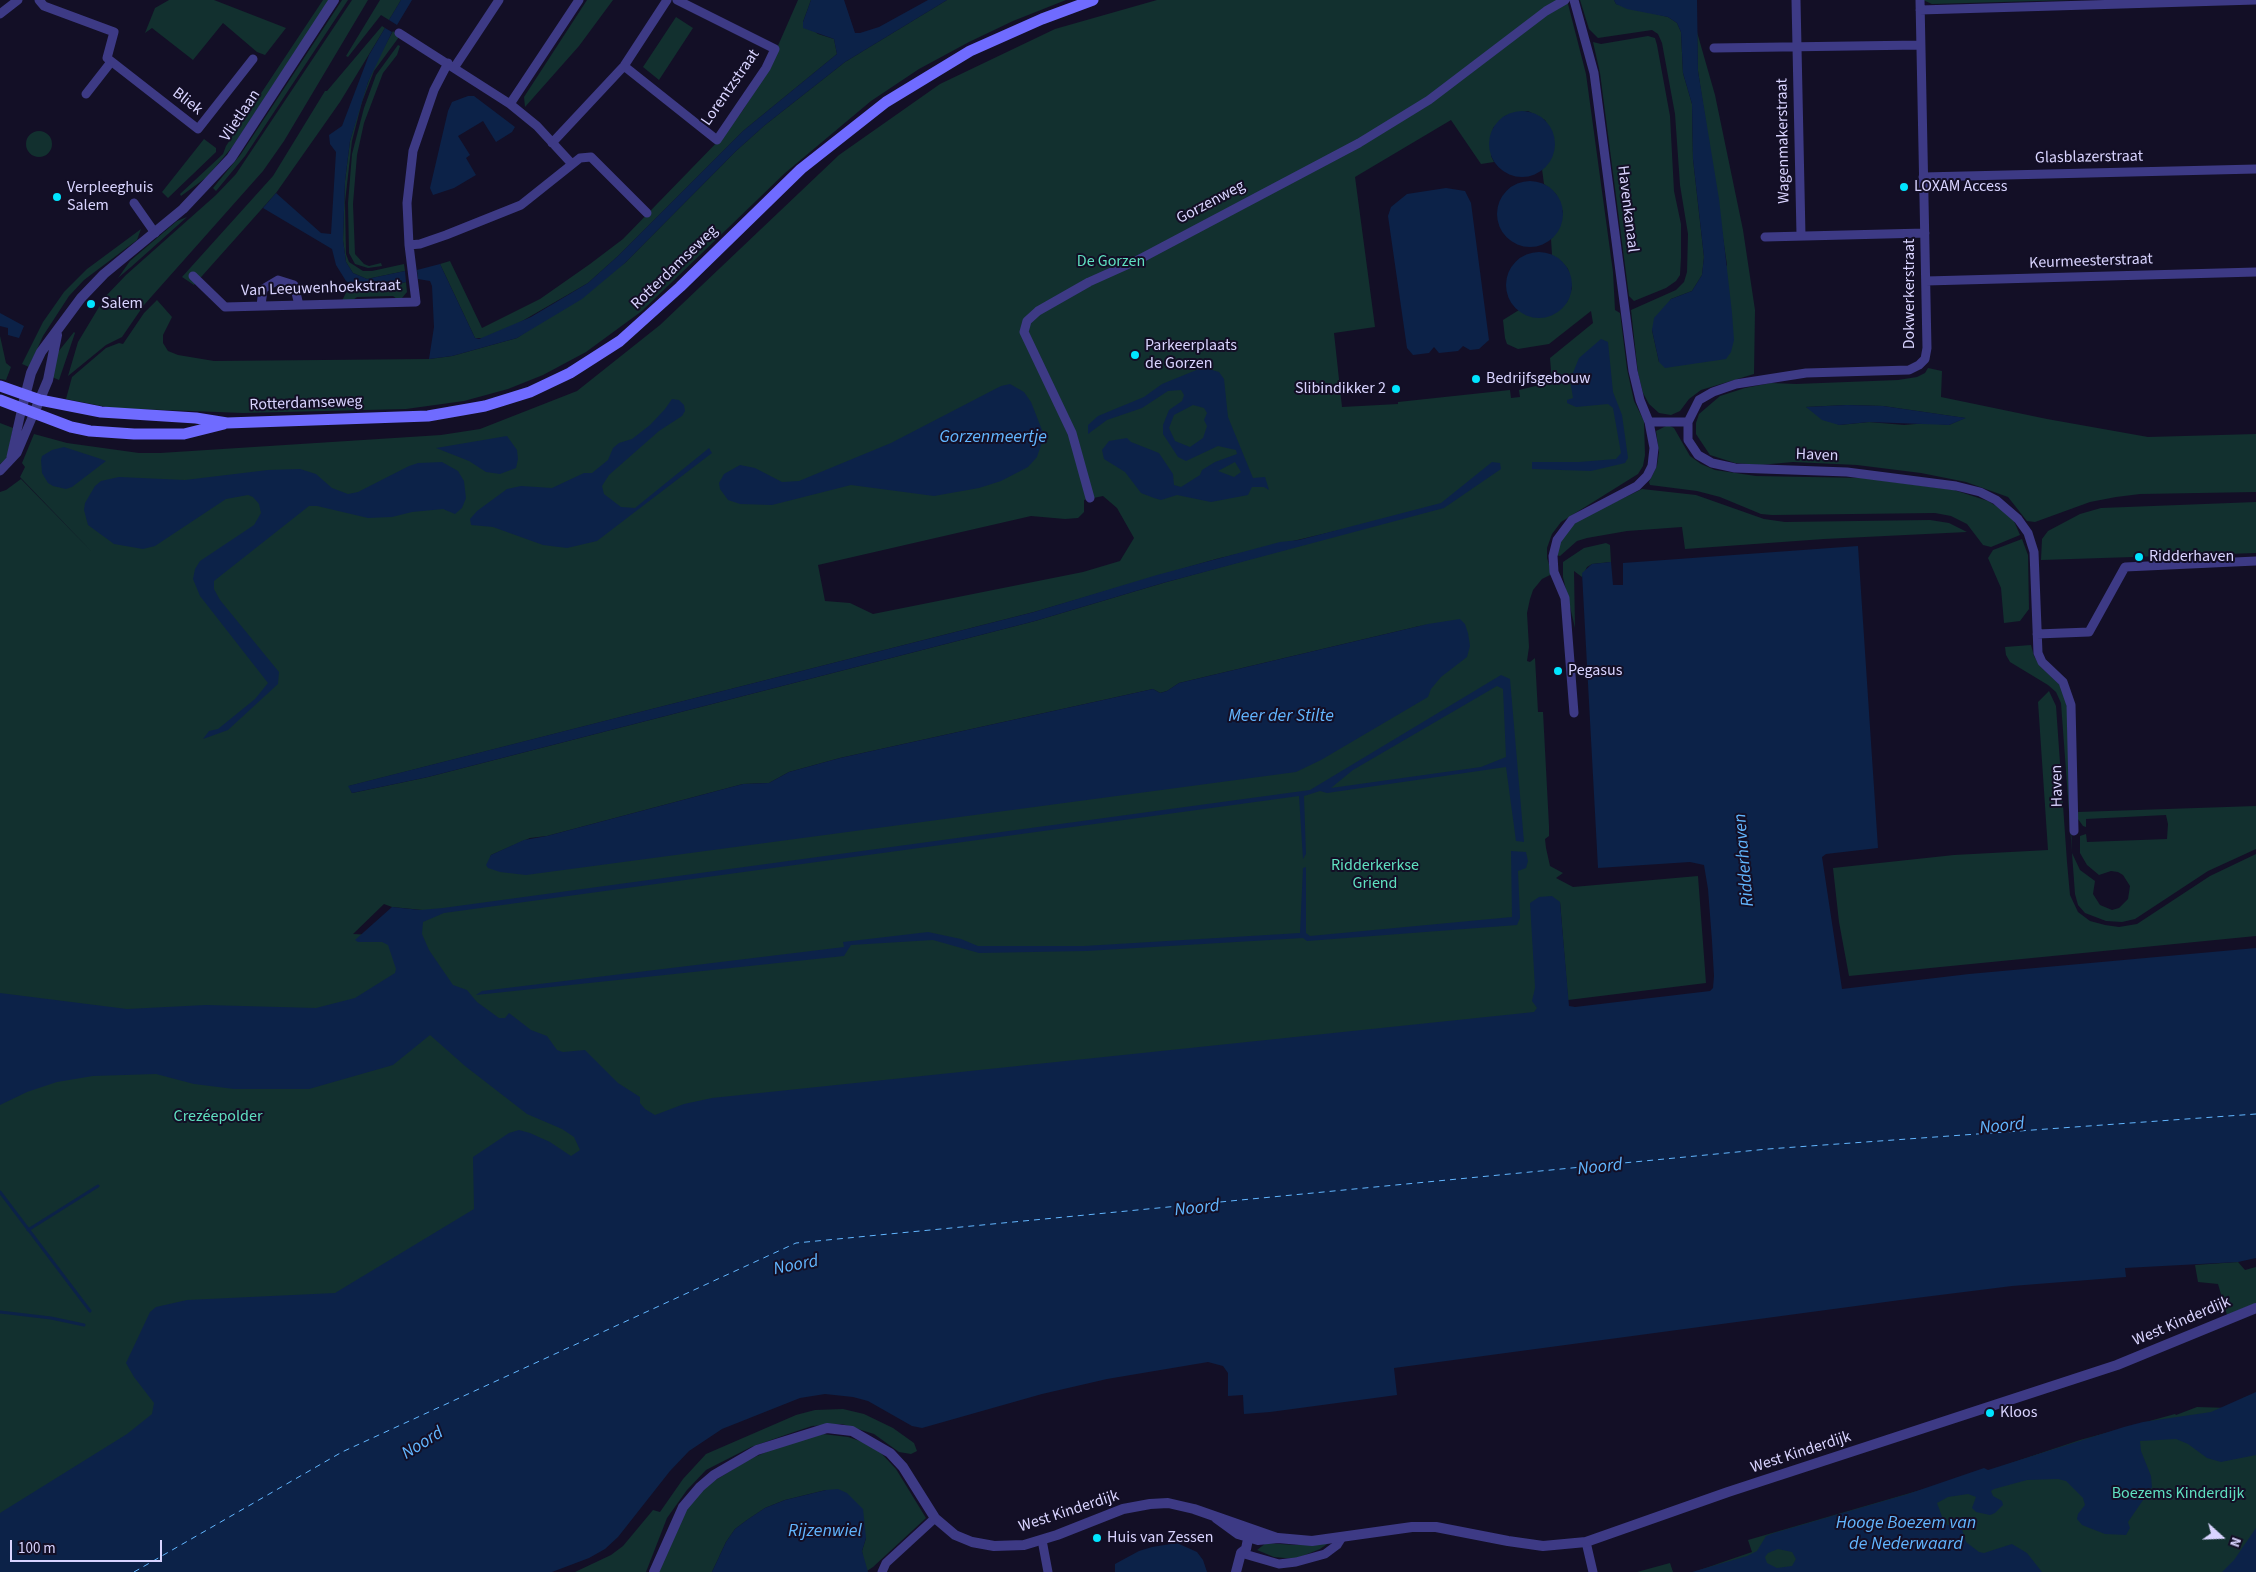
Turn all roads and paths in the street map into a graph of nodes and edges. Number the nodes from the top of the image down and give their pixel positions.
1 (18, 0) edge
2 (40, 0) edge
3 (334, 0) edge
4 (499, 0) edge
5 (579, 0) edge
6 (667, 0) edge
7 (677, 0) edge
8 (1093, 0) edge
9 (1565, 0) edge
10 (1574, 0) edge
11 (1796, 0) edge
12 (1920, 0) edge
13 (2256, 0) edge
14 (1920, 10) junction
15 (0, 14) edge
16 (399, 33) dead end
17 (1920, 45) junction
18 (1797, 47) junction
19 (1714, 48) dead end
20 (253, 60) dead end
21 (111, 62) junction
22 (451, 66) junction
23 (624, 66) junction
24 (86, 94) dead end
25 (510, 104) junction
26 (552, 143) junction
27 (572, 164) junction
28 (2256, 169) edge
29 (1923, 177) junction
30 (134, 203) dead end
31 (647, 213) dead end
32 (155, 233) junction
33 (1925, 233) junction
34 (1802, 235) junction
35 (1765, 238) dead end
36 (409, 245) junction
37 (2256, 272) edge
38 (193, 276) dead end
39 (1926, 281) junction
40 (299, 305) junction
41 (261, 306) junction
42 (58, 331) junction
43 (0, 386) edge
44 (25, 395) junction
45 (0, 400) edge
46 (40, 400) junction
47 (22, 408) junction
48 (34, 413) junction
49 (1649, 422) junction
50 (1688, 422) junction
51 (227, 423) junction
52 (10, 462) junction
53 (0, 472) edge
54 (1090, 498) dead end
55 (2256, 561) edge
56 (2036, 634) junction
57 (1574, 713) dead end
58 (2074, 831) dead end
59 (2256, 1308) edge
60 (935, 1518) junction
61 (1216, 1518) junction
62 (1251, 1524) junction
63 (1245, 1537) junction
64 (1342, 1537) junction
65 (1278, 1538) junction
66 (1042, 1540) junction
67 (1586, 1542) junction
68 (1241, 1553) junction
69 (654, 1572) edge
70 (882, 1572) edge
71 (1048, 1572) edge
72 (1236, 1572) edge
73 (1593, 1572) edge

1 - 15 street
2 - 21 street
3 - 32 street, Vlietlaan
4 - 22 street
5 - 25 street
6 - 23 street
7 - 23 street, Lorentzstraat
8 - 51 main road, Rotterdamseweg
9 - 54 street, Gorzenweg
10 - 49 street, Havenkanaal
11 - 18 street, Wagenmakerstraat
12 - 14 street, Dokwerkerstraat
13 - 14 street
14 - 17 street, Dokwerkerstraat
16 - 22 street
17 - 18 street
17 - 29 street, Dokwerkerstraat
18 - 19 street
18 - 34 street, Wagenmakerstraat
20 - 21 street, Bliek
21 - 24 street
22 - 25 street
22 - 36 street
23 - 26 street
25 - 26 street
26 - 27 street
27 - 31 street
27 - 36 street
28 - 29 street, Glasblazerstraat
29 - 33 street, Dokwerkerstraat
30 - 32 street
32 - 42 street, Vlietlaan
33 - 34 street
33 - 39 street, Dokwerkerstraat
34 - 35 street
36 - 40 street, Van Leeuwenhoekstraat
37 - 39 street, Keurmeesterstraat
38 - 41 street, Van Leeuwenhoekstraat
39 - 50 street, Dokwerkerstraat
40 - 41 street, Van Leeuwenhoekstraat
40 - 41 street
42 - 44 street, Vlietlaan
42 - 46 street, Vlietlaan
43 - 44 main road, Rotterdamseweg
44 - 46 main road, Rotterdamseweg
44 - 47 street, Vlietlaan
45 - 47 main road, Rotterdamseweg
46 - 48 street, Vlietlaan
46 - 51 main road, Rotterdamseweg
47 - 48 main road, Rotterdamseweg
47 - 52 street
48 - 51 main road, Rotterdamseweg
48 - 52 street
49 - 50 street
49 - 57 street
50 - 56 street, Haven
52 - 53 street
55 - 56 street
56 - 58 street, Haven
59 - 67 street, West Kinderdijk
60 - 66 street, West Kinderdijk
60 - 69 street, West Kinderdijk
60 - 70 street
61 - 62 street, West Kinderdijk
61 - 63 street, West Kinderdijk
61 - 66 street, West Kinderdijk
62 - 63 street
62 - 65 street, West Kinderdijk
63 - 65 street, West Kinderdijk
63 - 68 street
64 - 65 street, West Kinderdijk
64 - 67 street, West Kinderdijk
64 - 68 street
66 - 71 street
67 - 73 street
68 - 72 street

